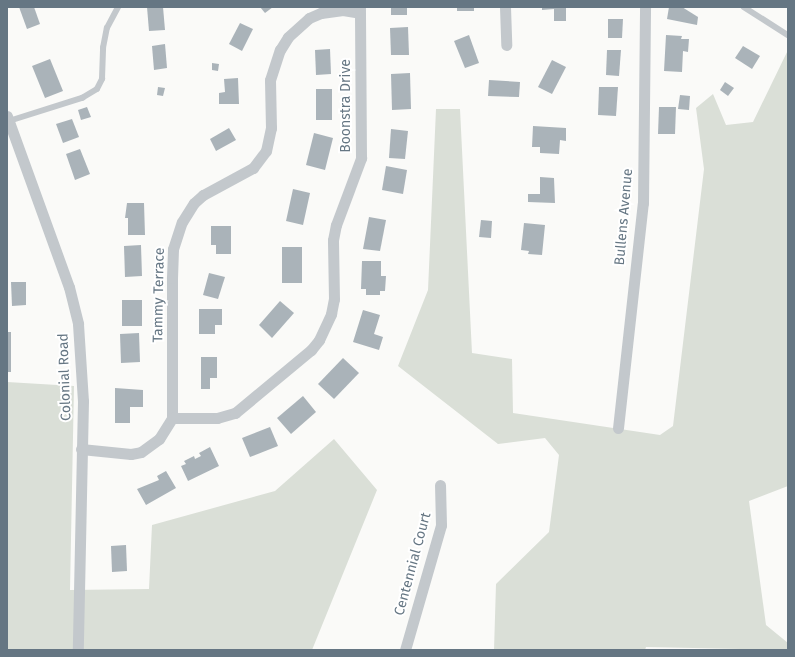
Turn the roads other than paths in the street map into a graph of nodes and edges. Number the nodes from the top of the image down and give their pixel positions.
1 (118, 7) edge
2 (505, 7) edge
3 (645, 7) edge
4 (744, 7) edge
5 (360, 10) edge
6 (788, 35) edge
7 (506, 45) dead end
8 (8, 119) edge
9 (172, 418) junction
10 (618, 428) dead end
11 (81, 449) junction
12 (440, 484) dead end
13 (78, 650) edge
14 (405, 650) edge

1 - 8 lane
2 - 7 street
3 - 10 street, Bullens Avenue
4 - 6 lane
5 - 9 street, Tammy Terrace
5 - 9 street, Boonstra Drive
8 - 11 street, Colonial Road
9 - 11 street, Tammy Terrace
11 - 13 street, Colonial Road
12 - 14 street, Centennial Court

